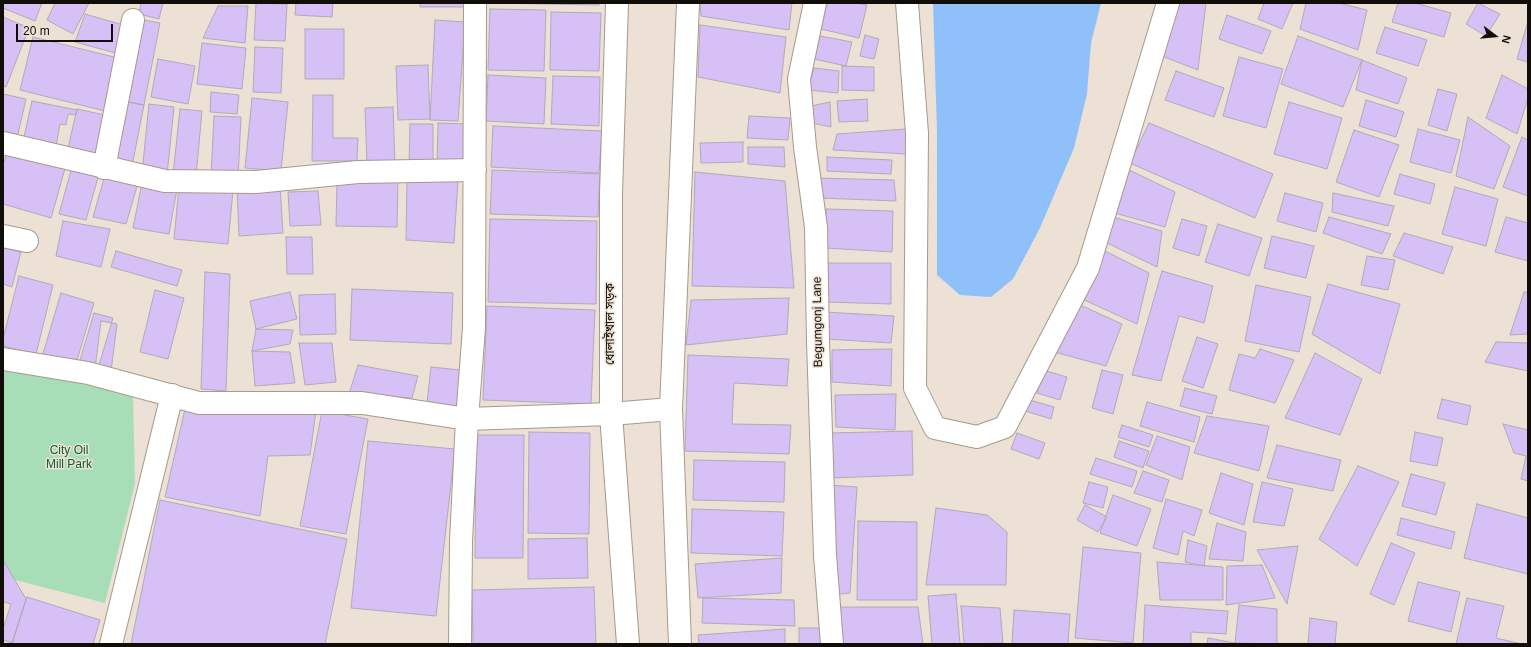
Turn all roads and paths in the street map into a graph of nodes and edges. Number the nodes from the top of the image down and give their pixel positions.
1 (475, 3) edge
2 (617, 3) edge
3 (688, 3) edge
4 (815, 3) edge
5 (907, 3) edge
6 (1168, 3) edge
7 (133, 20) dead end
8 (3, 143) edge
9 (104, 168) junction
10 (475, 170) junction
11 (3, 236) edge
12 (27, 241) dead end
13 (3, 359) edge
14 (172, 396) junction
15 (671, 409) junction
16 (611, 414) junction
17 (467, 419) junction
18 (111, 644) edge
19 (460, 644) edge
20 (628, 644) edge
21 (680, 644) edge
22 (832, 644) edge

1 - 10 street
2 - 16 street, ধোলাইখাল সড়ক
3 - 15 street
4 - 22 street, Begumgonj Lane
5 - 6 street
7 - 9 street
8 - 9 street
9 - 10 street
10 - 17 street
11 - 12 street
13 - 14 street
14 - 17 street
14 - 18 street
15 - 16 street
15 - 21 street
16 - 17 street
16 - 20 street, ধোলাইখাল সড়ক
17 - 19 street

